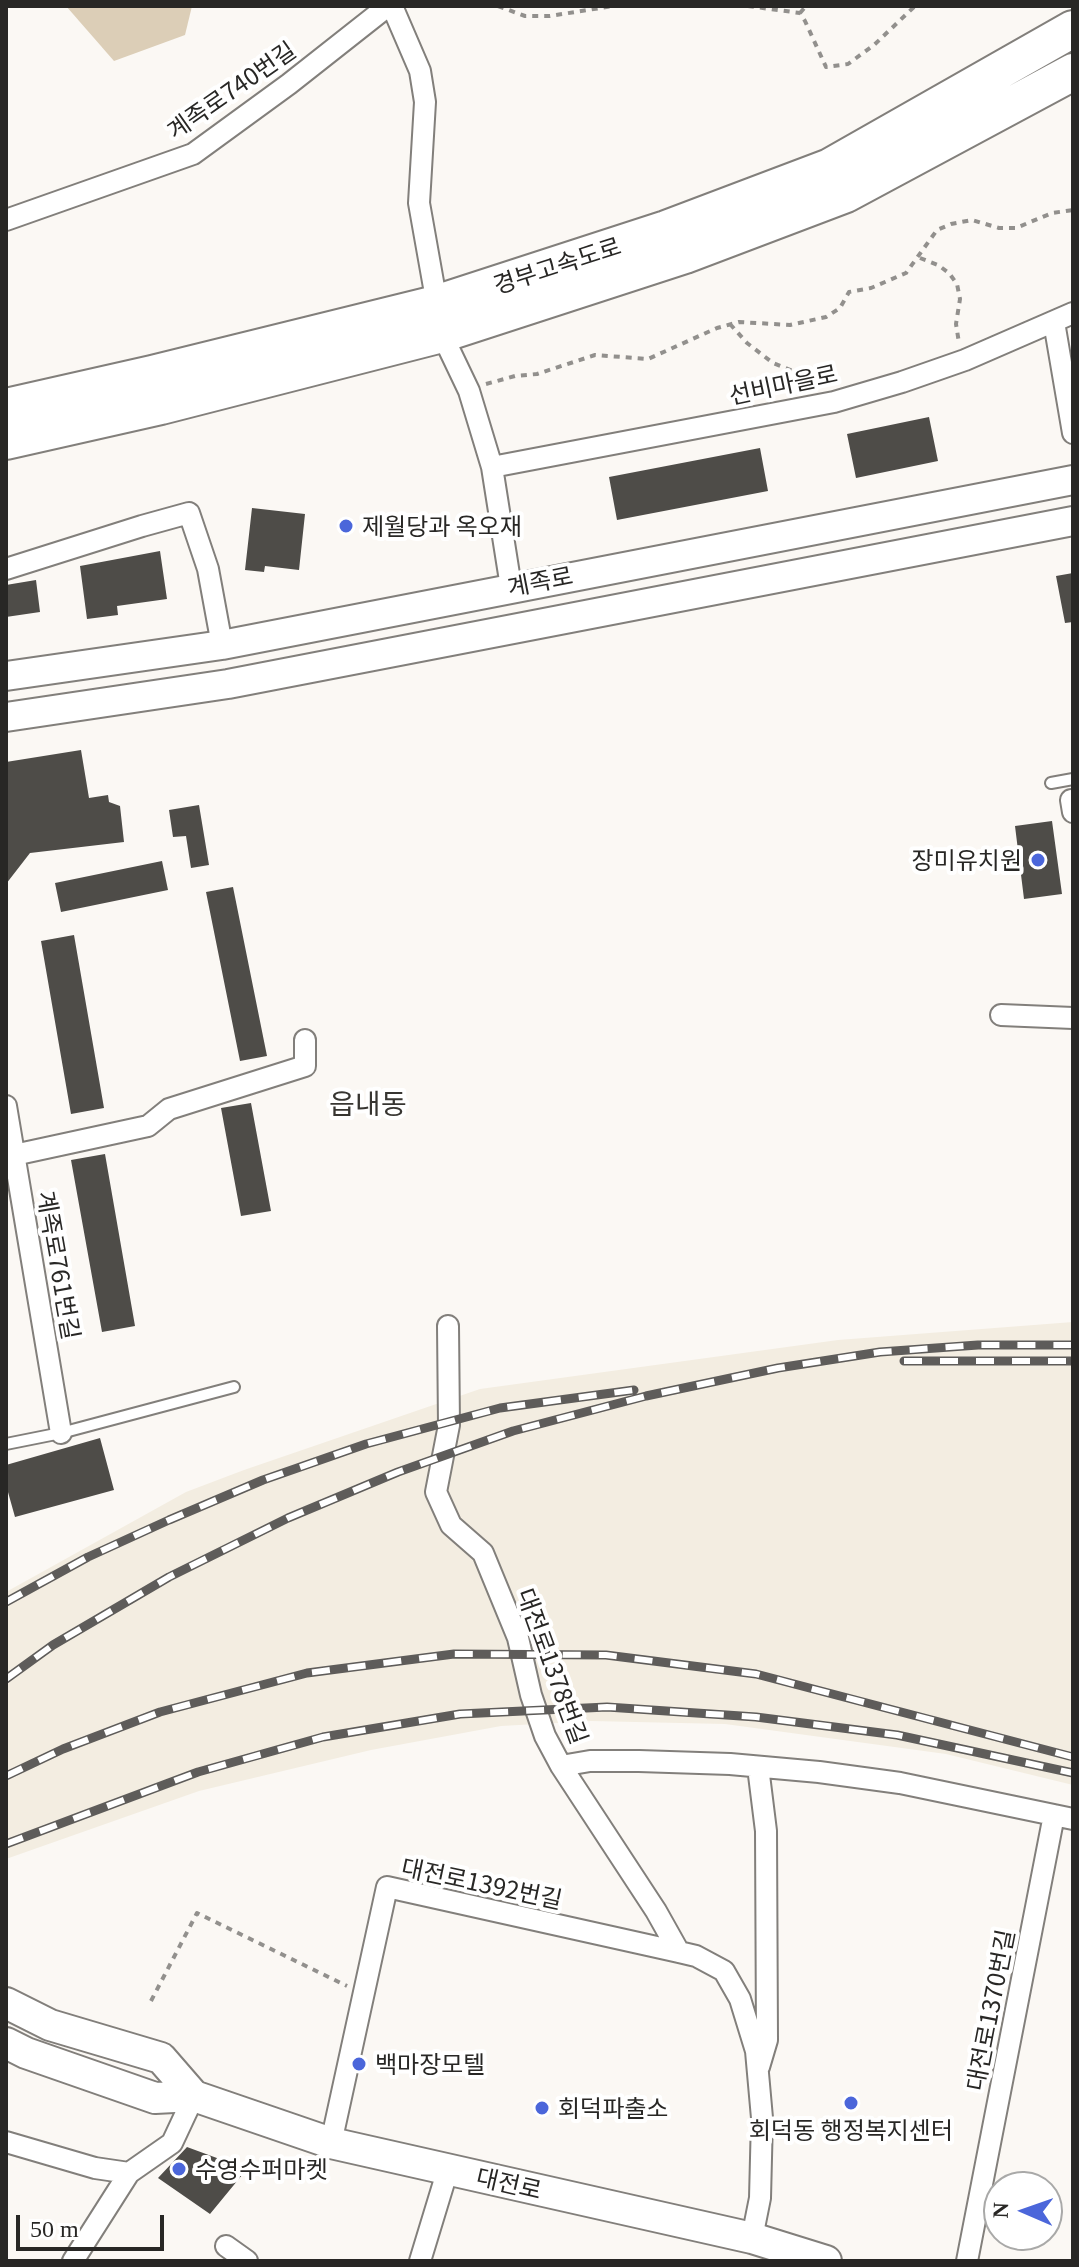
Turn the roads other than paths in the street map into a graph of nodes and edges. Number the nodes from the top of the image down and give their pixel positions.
1 (390, 6) edge
2 (1073, 29) edge
3 (1073, 72) edge
4 (6, 220) edge
5 (435, 293) dead end
6 (1064, 318) edge
7 (448, 347) dead end
8 (6, 407) edge
9 (1073, 433) edge
10 (6, 441) edge
11 (492, 467) junction
12 (1073, 480) edge
13 (1073, 521) edge
14 (6, 569) edge
15 (511, 587) junction
16 (222, 645) junction
17 (6, 676) edge
18 (6, 717) edge
19 (1051, 783) dead end
20 (1072, 797) edge
21 (1001, 1015) dead end
22 (1073, 1018) edge
23 (305, 1040) dead end
24 (6, 1106) edge
25 (14, 1155) junction
26 (448, 1326) dead end
27 (234, 1387) dead end
28 (61, 1433) junction
29 (6, 1444) edge
30 (561, 1766) junction
31 (758, 1767) junction
32 (1064, 1817) edge
33 (679, 1952) junction
34 (6, 2003) edge
35 (6, 2043) edge
36 (758, 2071) junction
37 (194, 2096) junction
38 (6, 2142) edge
39 (331, 2143) junction
40 (448, 2169) junction
41 (129, 2173) junction
42 (752, 2238) junction
43 (226, 2246) dead end
44 (73, 2261) edge
45 (247, 2261) edge
46 (420, 2261) edge
47 (826, 2261) edge
48 (967, 2261) edge

1 - 4 street, 계족로740번길
1 - 5 street, 계족로740번길
2 - 8 highway, 경부고속도로
3 - 10 highway, 경부고속도로
6 - 9 street
6 - 11 street, 선비마을로
7 - 11 street
11 - 15 street
12 - 15 main road, 계족로
13 - 18 main road, 계족로
14 - 16 street
15 - 16 main road, 계족로
16 - 17 main road, 계족로
19 - 20 lane
21 - 22 street
23 - 25 street
24 - 25 street, 계족로761번길
25 - 28 street, 계족로761번길
26 - 30 street, 대전로1378번길
27 - 28 lane
28 - 29 lane
30 - 31 street
30 - 33 street, 대전로1378번길
31 - 32 street
31 - 36 street
32 - 48 street, 대전로1370번길
33 - 36 street
33 - 39 street, 대전로1392번길
34 - 37 main road
35 - 37 main road, 대전로
36 - 42 street
37 - 39 main road, 대전로
37 - 41 street
38 - 41 street
39 - 40 main road, 대전로
40 - 42 main road, 대전로
40 - 46 street
41 - 44 street
42 - 47 main road, 대전로
43 - 45 street

